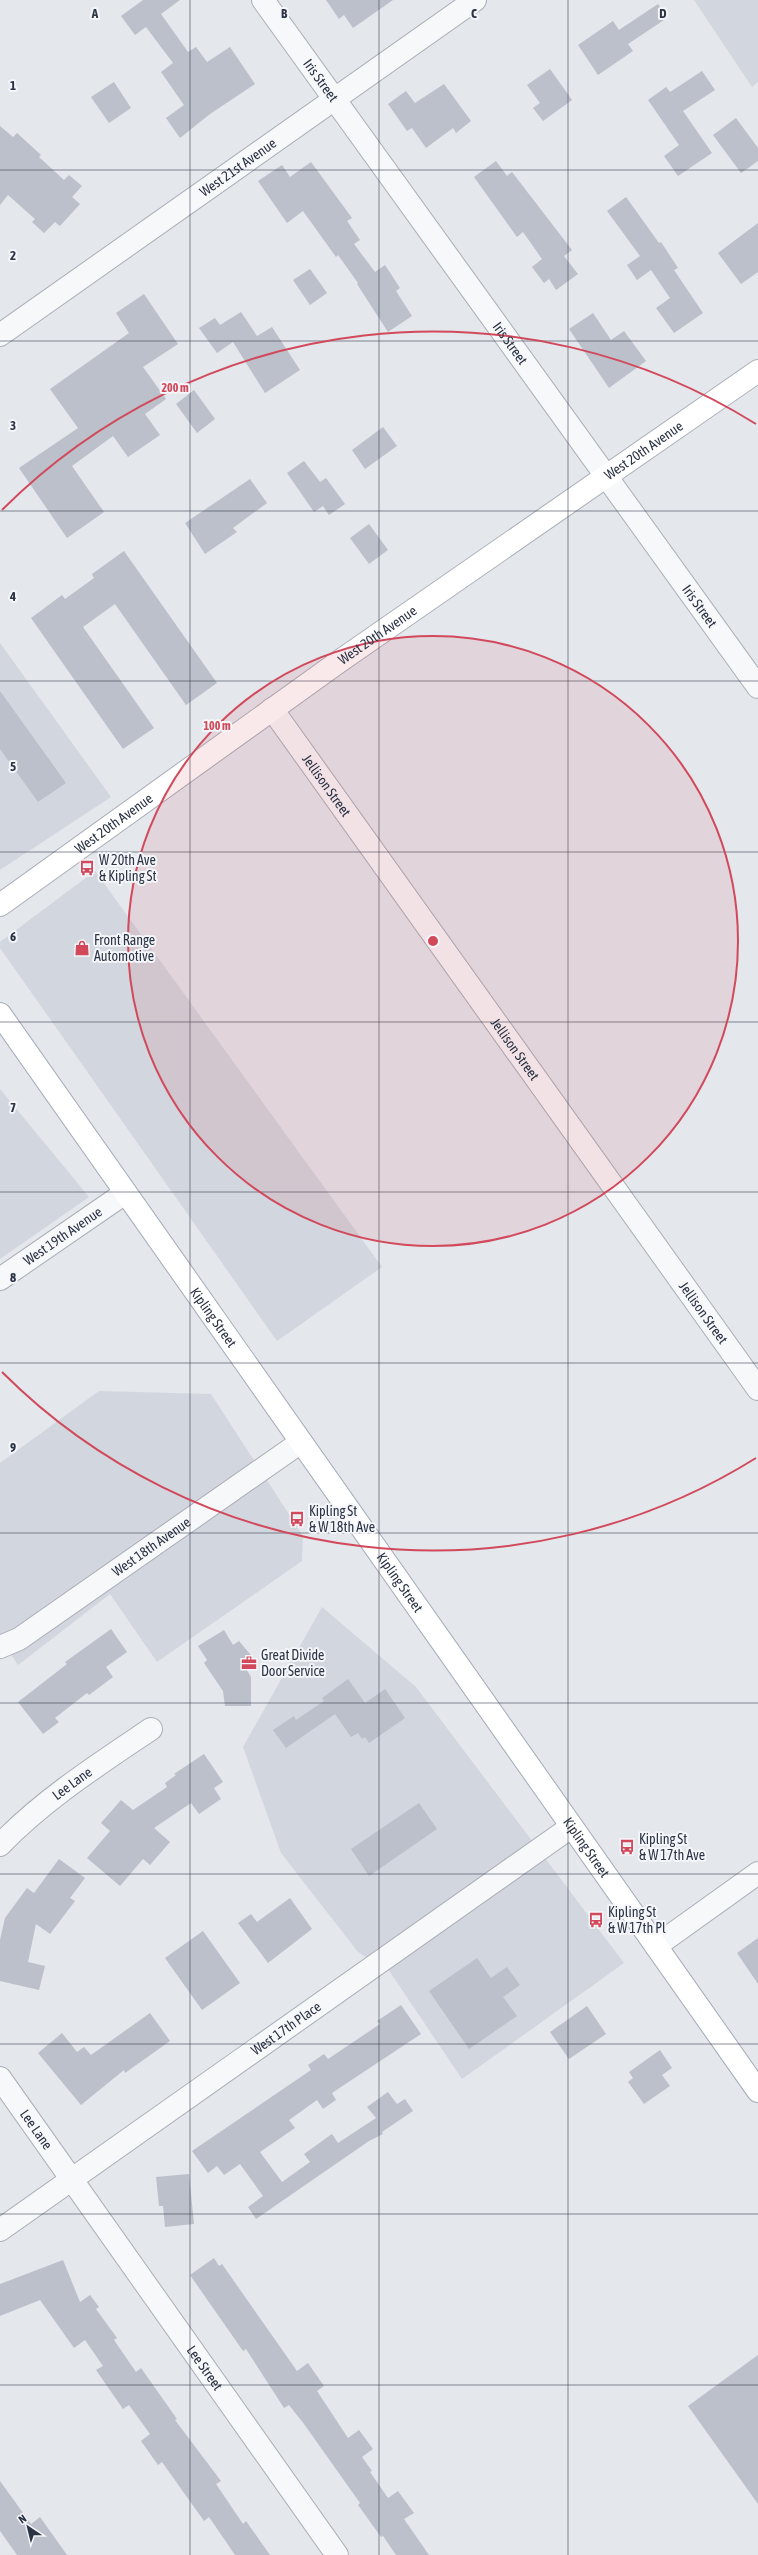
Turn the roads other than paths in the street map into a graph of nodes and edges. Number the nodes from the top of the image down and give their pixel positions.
1 (263, 0) edge
2 (475, 0) edge
3 (334, 99) junction
4 (0, 335) edge
5 (758, 371) edge
6 (606, 477) junction
7 (758, 687) edge
8 (272, 709) junction
9 (0, 905) edge
10 (0, 1014) edge
11 (125, 1193) junction
12 (0, 1280) edge
13 (758, 1389) edge
14 (301, 1442) junction
15 (0, 1647) edge
16 (151, 1729) dead end
17 (571, 1827) junction
18 (0, 1845) edge
19 (758, 1873) edge
20 (656, 1946) junction
21 (0, 2078) edge
22 (758, 2091) edge
23 (73, 2180) junction
24 (0, 2230) edge
25 (337, 2555) edge

1 - 3 street, Iris Street
2 - 3 street, West 21st Avenue
3 - 4 street, West 21st Avenue
3 - 6 street, Iris Street
5 - 6 main road, West 20th Avenue
6 - 7 street, Iris Street
6 - 8 main road, West 20th Avenue
8 - 9 main road, West 20th Avenue
8 - 13 street, Jellison Street
10 - 11 main road, Kipling Street
11 - 12 street, West 19th Avenue
11 - 14 main road, Kipling Street
14 - 15 street, West 18th Avenue
14 - 17 main road, Kipling Street
16 - 18 street, Lee Lane
17 - 20 main road, Kipling Street
17 - 23 street, West 17th Place
19 - 20 street
20 - 22 main road, Kipling Street
21 - 23 street, Lee Lane
23 - 24 street, West 17th Place
23 - 25 street, Lee Street

